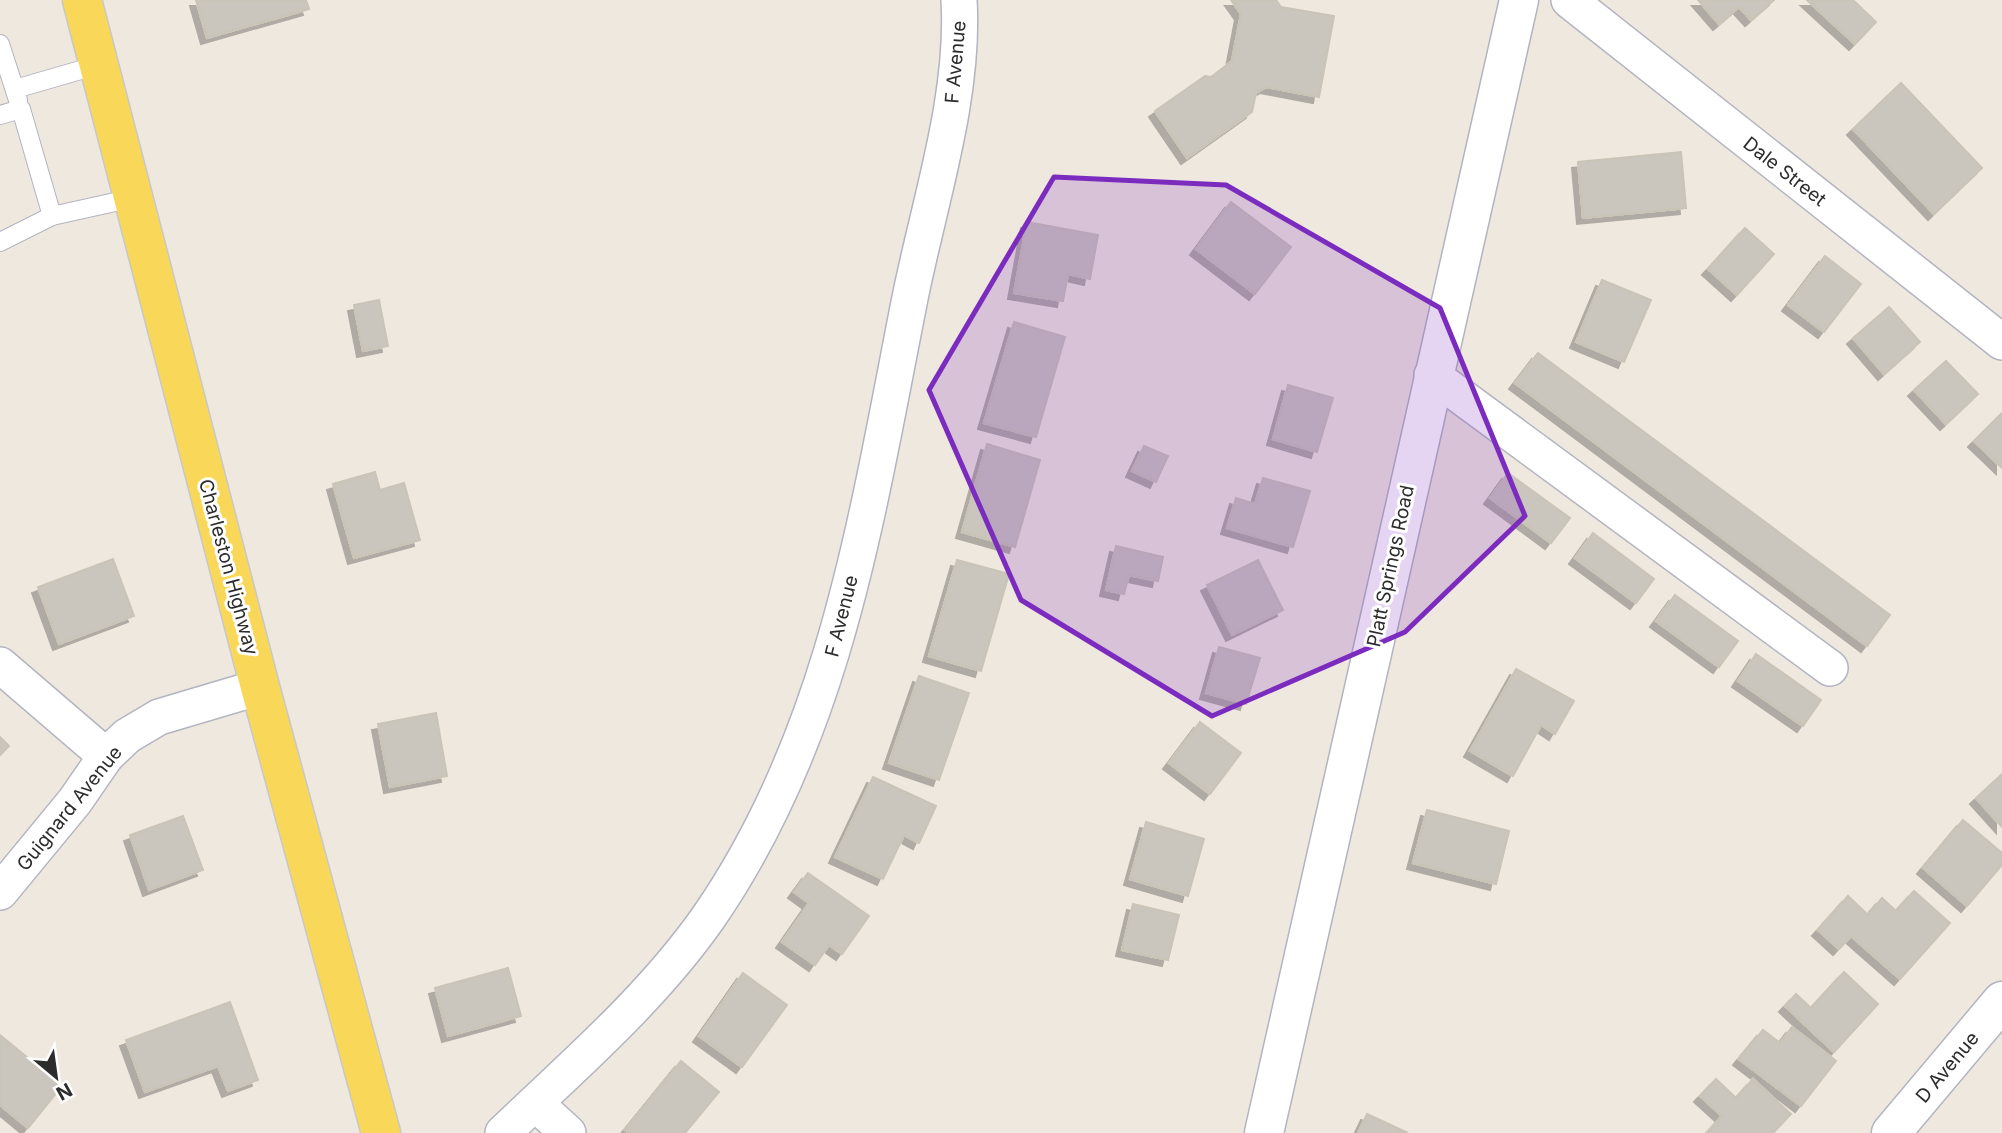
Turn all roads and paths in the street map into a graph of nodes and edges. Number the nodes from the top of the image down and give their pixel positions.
1 (82, 0) edge
2 (959, 0) edge
3 (1519, 0) edge
4 (1569, 0) edge
5 (0, 44) edge
6 (98, 65) junction
7 (15, 89) junction
8 (21, 109) junction
9 (0, 115) edge
10 (133, 198) junction
11 (51, 216) junction
12 (0, 242) edge
13 (2002, 342) edge
14 (1432, 375) junction
15 (0, 665) edge
16 (1830, 668) dead end
17 (260, 687) junction
18 (106, 756) junction
19 (0, 892) edge
20 (2002, 1001) edge
21 (534, 1103) junction
22 (381, 1133) edge
23 (503, 1133) edge
24 (568, 1133) edge
25 (1264, 1133) edge
26 (1891, 1133) edge

1 - 6 main road, Charleston Highway
2 - 21 street, F Avenue
3 - 14 main road, Platt Springs Road
4 - 13 street, Dale Street
5 - 7 lane
6 - 7 lane
6 - 10 main road, Charleston Highway
7 - 8 lane
8 - 9 lane
8 - 11 lane
10 - 11 lane
10 - 17 main road, Charleston Highway
11 - 12 lane
14 - 16 street
14 - 25 main road, Platt Springs Road
15 - 18 street
17 - 18 street, Guignard Avenue
17 - 22 main road, Charleston Highway
18 - 19 street, Guignard Avenue
20 - 26 main road, D Avenue
21 - 23 street, F Avenue
21 - 24 street

